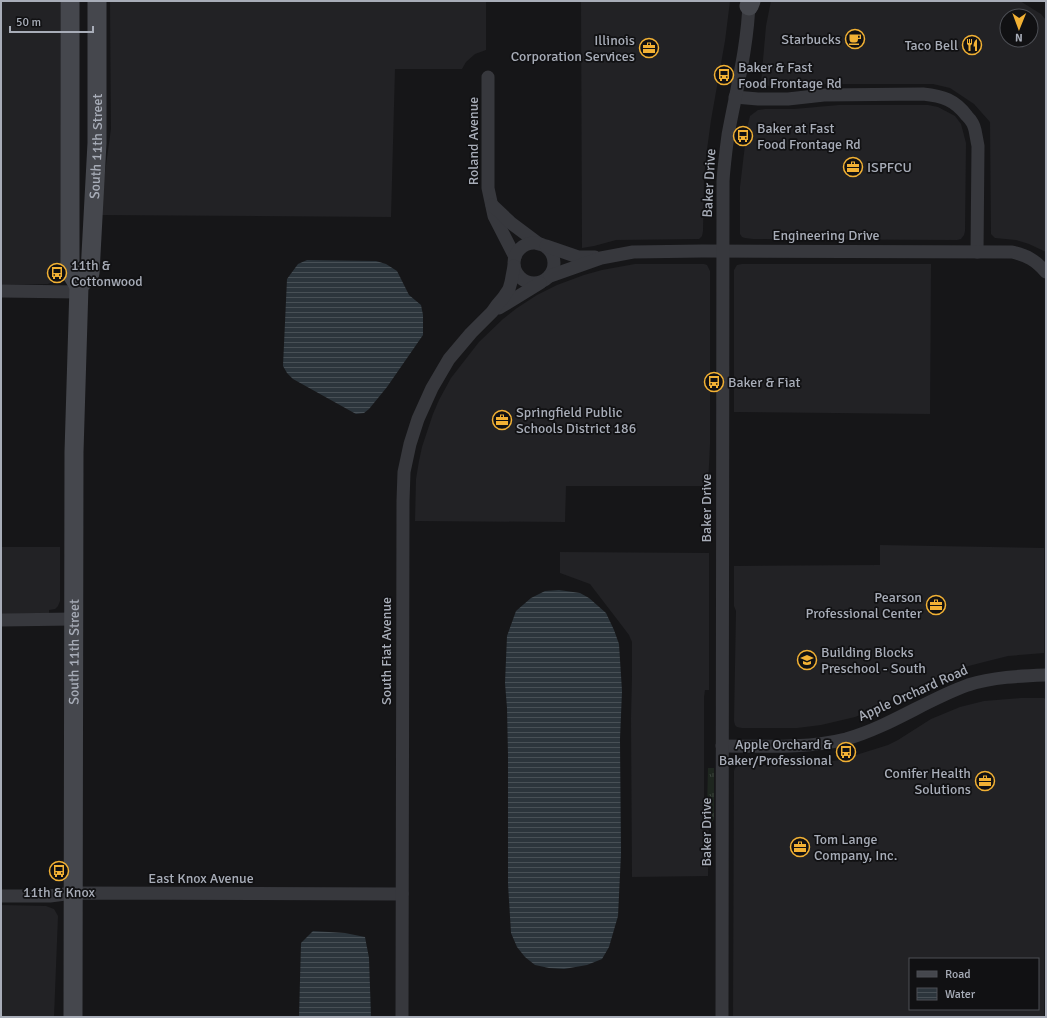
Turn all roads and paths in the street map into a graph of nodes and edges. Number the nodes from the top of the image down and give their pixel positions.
1 (70, 1) edge
2 (97, 1) edge
3 (106, 1) edge
4 (749, 2) edge
5 (488, 77) dead end
6 (735, 97) junction
7 (97, 143) junction
8 (491, 204) junction
9 (542, 245) junction
10 (722, 251) junction
11 (977, 252) junction
12 (601, 258) junction
13 (515, 262) junction
14 (1046, 272) edge
15 (550, 276) junction
16 (540, 283) junction
17 (79, 289) junction
18 (1, 292) edge
19 (492, 312) junction
20 (74, 619) junction
21 (1, 620) edge
22 (1046, 675) edge
23 (722, 746) junction
24 (74, 893) junction
25 (402, 894) junction
26 (1, 896) edge
27 (73, 1017) edge
28 (402, 1017) edge
29 (722, 1017) edge

1 - 17 street, South 11th Street
2 - 7 street, South 11th Street
3 - 7 street
4 - 6 street, Baker Drive
5 - 8 street, Roland Avenue
6 - 10 street, Baker Drive
6 - 11 street
7 - 17 street, South 11th Street
8 - 9 street, Roland Avenue
8 - 13 street, Roland Avenue
9 - 12 street
9 - 13 street
9 - 15 street
10 - 11 street, Engineering Drive
10 - 12 street, Engineering Drive
10 - 23 street, Baker Drive
11 - 14 street, Engineering Drive
12 - 15 street
13 - 16 street
13 - 19 street, South Fiat Avenue
15 - 16 street
16 - 19 street, South Fiat Avenue
17 - 18 street
17 - 20 street, South 11th Street
19 - 25 street, South Fiat Avenue
20 - 21 street
20 - 24 street, South 11th Street
22 - 23 street, Apple Orchard Road
23 - 29 street, Baker Drive
24 - 25 street, East Knox Avenue
24 - 26 street, East Knox Avenue
24 - 27 street, South 11th Street
25 - 28 street, South Fiat Avenue

